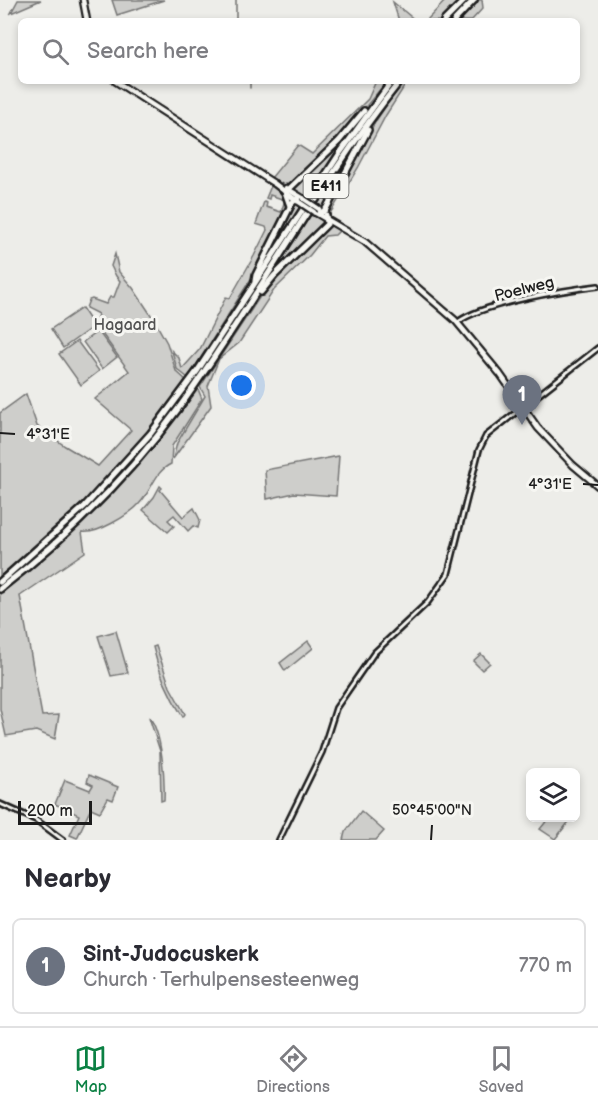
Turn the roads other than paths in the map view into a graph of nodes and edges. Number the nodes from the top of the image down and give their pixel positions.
1 (83, 0) edge
2 (465, 0) edge
3 (474, 0) edge
4 (86, 18) edge
5 (447, 18) edge
6 (457, 18) edge
7 (121, 84) edge
8 (386, 84) edge
9 (389, 84) edge
10 (397, 84) edge
11 (367, 108) junction
12 (367, 119) junction
13 (294, 195) junction
14 (328, 204) junction
15 (289, 207) junction
16 (325, 216) junction
17 (254, 284) junction
18 (598, 286) edge
19 (248, 306) junction
20 (458, 322) junction
21 (598, 348) edge
22 (523, 407) junction
23 (598, 486) edge
24 (0, 582) edge
25 (0, 589) edge
26 (0, 804) edge
27 (63, 840) edge
28 (279, 840) edge

1 - 4 main road
2 - 5 highway
3 - 6 highway
7 - 13 main road
8 - 11 highway
9 - 12 highway, E411
10 - 12 highway, E411
11 - 12 highway
11 - 13 highway
12 - 14 highway
12 - 17 highway, E411
12 - 19 highway, E411
13 - 15 highway
13 - 15 highway
13 - 16 main road, bridge
14 - 16 highway
14 - 16 highway
15 - 17 highway
16 - 19 highway
16 - 20 main road
17 - 24 highway, E411
18 - 20 street, Poelweg
19 - 25 highway, E411
20 - 22 main road
21 - 22 street
22 - 23 main road
22 - 28 street
26 - 27 street

